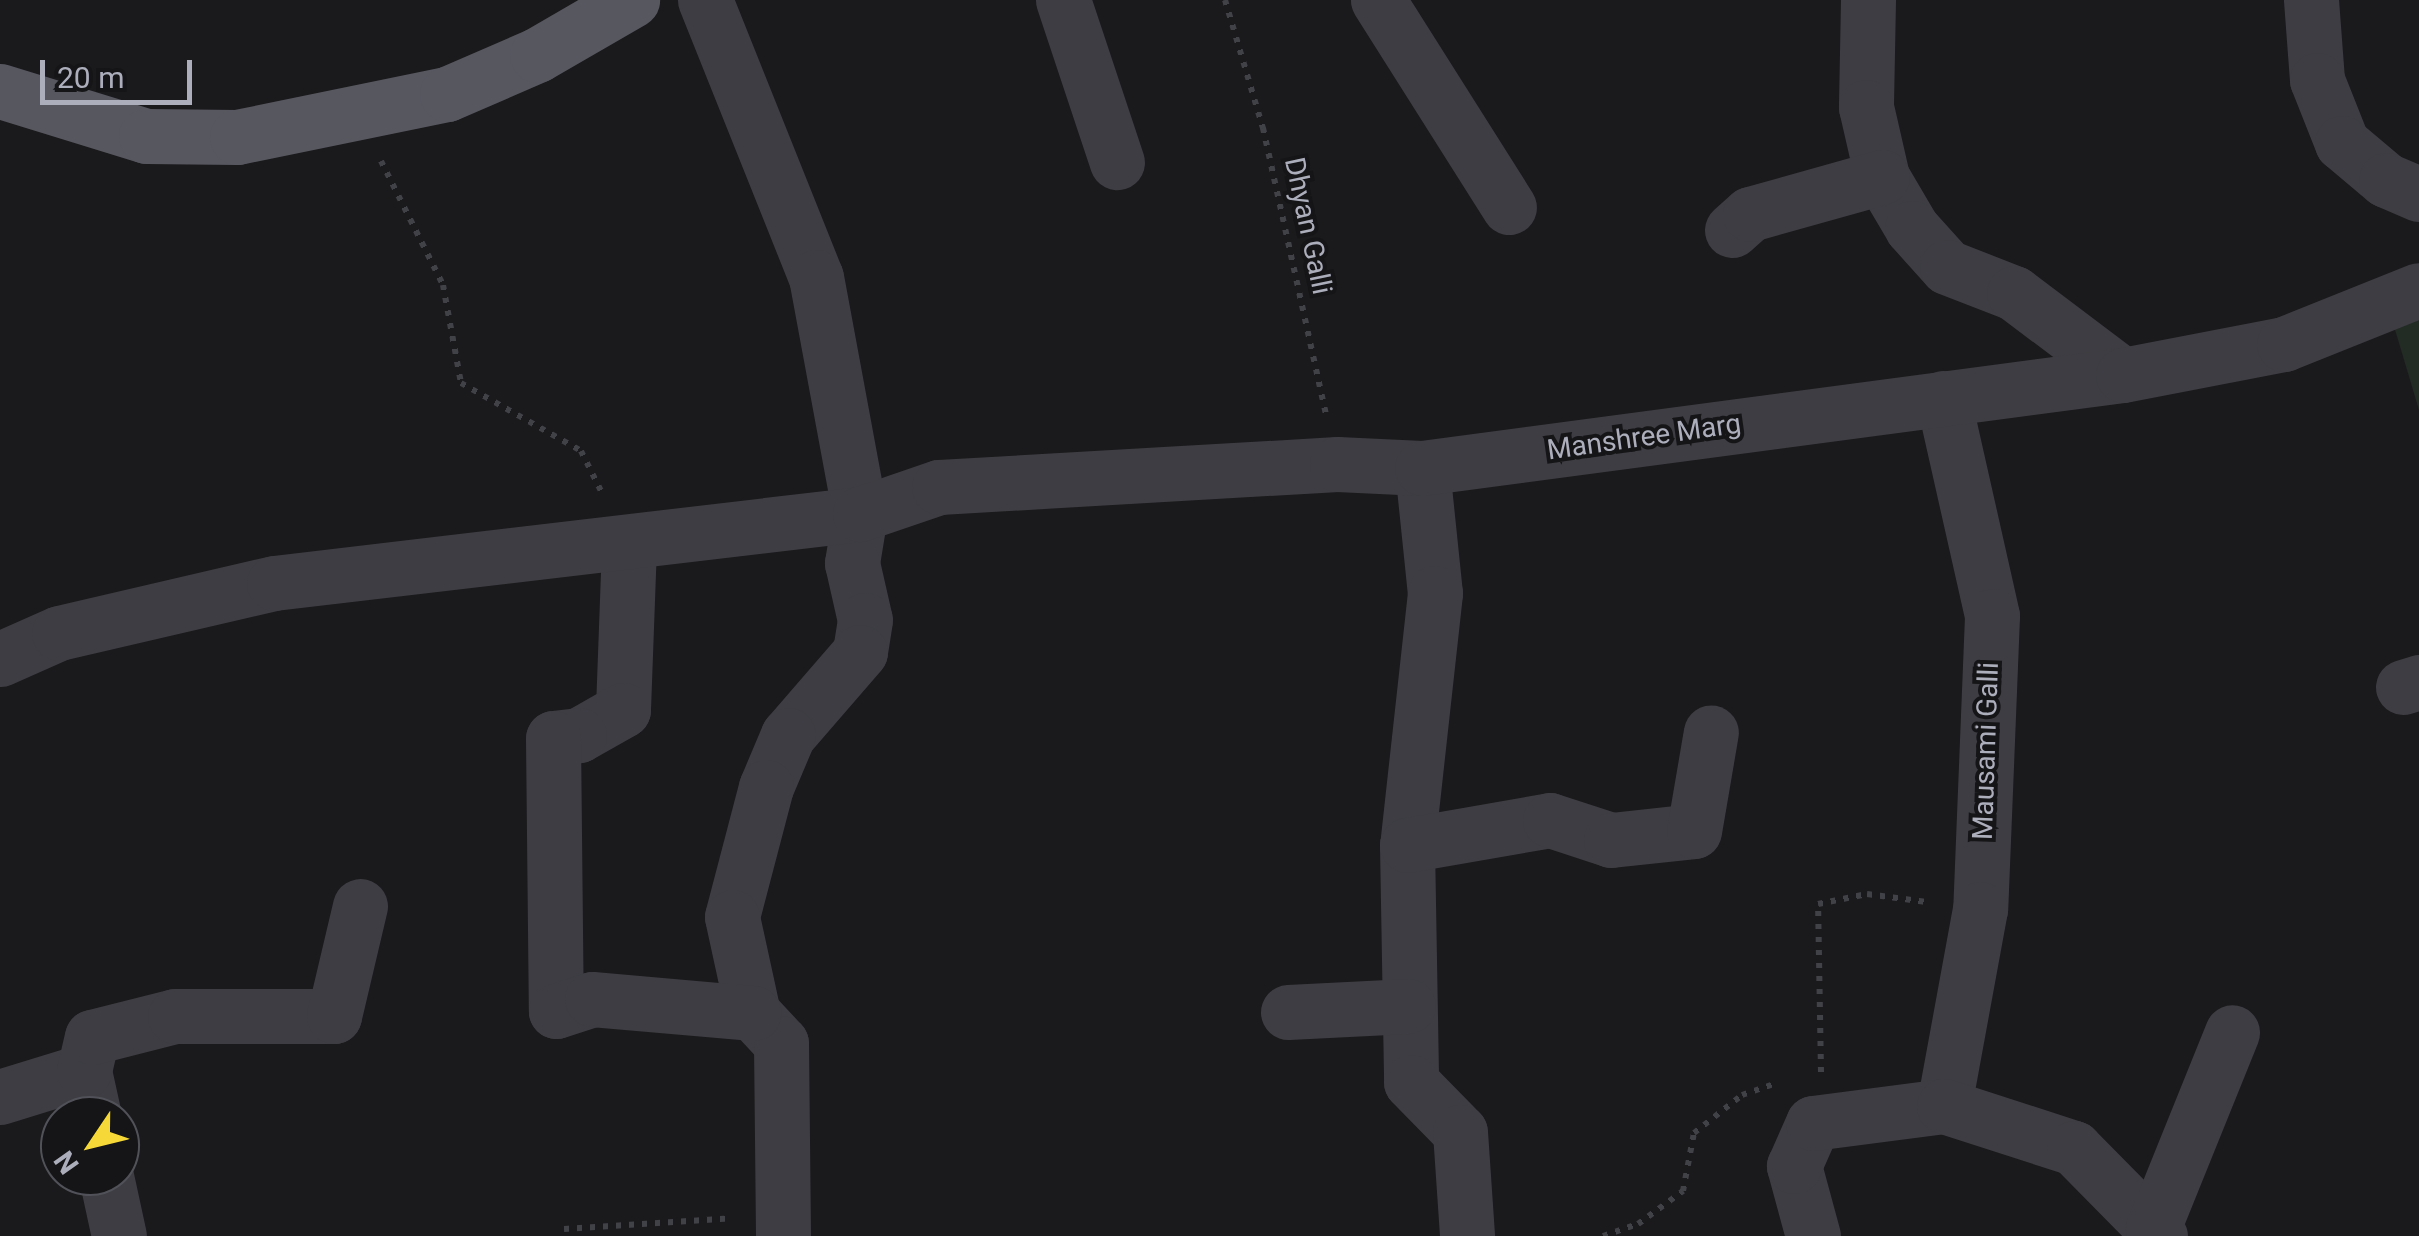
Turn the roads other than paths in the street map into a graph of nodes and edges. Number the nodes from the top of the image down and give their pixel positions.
1 (632, 0) edge
2 (705, 0) edge
3 (1063, 0) edge
4 (1378, 0) edge
5 (1868, 0) edge
6 (2311, 0) edge
7 (0, 91) edge
8 (1117, 162) dead end
9 (1882, 177) junction
10 (2419, 194) edge
11 (1508, 207) dead end
12 (1732, 230) dead end
13 (2419, 290) edge
14 (2123, 376) junction
15 (1943, 398) junction
16 (1422, 468) junction
17 (860, 514) junction
18 (628, 545) junction
19 (0, 659) edge
20 (1711, 732) dead end
21 (1407, 845) junction
22 (360, 906) dead end
23 (1408, 1006) junction
24 (1288, 1012) dead end
25 (753, 1013) junction
26 (2232, 1032) dead end
27 (89, 1094) edge
28 (0, 1098) edge
29 (1944, 1106) junction
30 (110, 1196) edge
31 (783, 1226) edge
32 (1800, 1230) edge
33 (2156, 1232) edge
34 (119, 1236) edge
35 (1466, 1236) edge

1 - 7 main road
2 - 17 street
3 - 8 street
4 - 11 street
5 - 9 street
6 - 10 street
9 - 12 street
9 - 14 street
13 - 14 street, Manshree Marg
14 - 15 street, Manshree Marg
15 - 16 street, Manshree Marg
15 - 29 street, Mausami Galli
16 - 17 street, Manshree Marg
16 - 21 street
17 - 18 street, Manshree Marg
17 - 25 street
18 - 19 street, Manshree Marg
18 - 25 street
20 - 21 street
21 - 23 street
22 - 27 street
23 - 24 street
23 - 35 street
25 - 31 street
26 - 33 street
27 - 28 street
29 - 32 street
29 - 33 street
30 - 34 street

